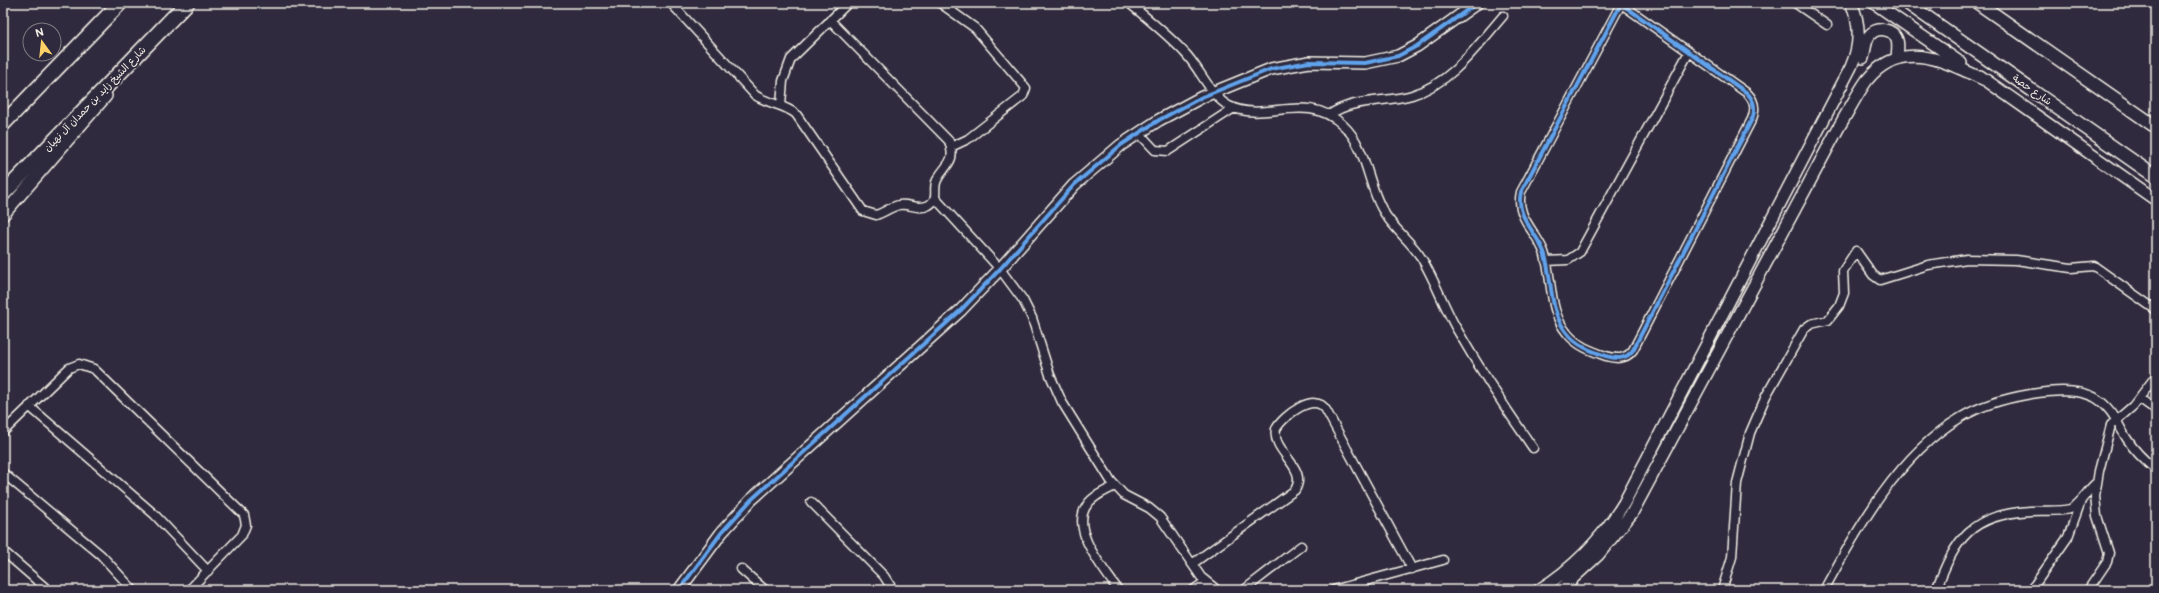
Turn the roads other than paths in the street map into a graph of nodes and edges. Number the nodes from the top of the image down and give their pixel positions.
1 (120, 3) edge
2 (187, 3) edge
3 (194, 3) edge
4 (671, 3) edge
5 (848, 3) edge
6 (940, 3) edge
7 (1129, 3) edge
8 (1478, 3) edge
9 (1621, 3) edge
10 (1795, 3) edge
11 (1851, 3) edge
12 (1874, 3) edge
13 (1907, 3) edge
14 (1979, 4) edge
15 (1503, 16) dead end
16 (830, 20) junction
17 (1827, 25) dead end
18 (1689, 52) junction
19 (1897, 59) junction
20 (1985, 80) junction
21 (1212, 92) junction
22 (1837, 96) junction
23 (782, 105) junction
24 (1234, 108) junction
25 (1329, 115) junction
26 (1826, 118) junction
27 (3, 124) edge
28 (1840, 125) junction
29 (2156, 127) edge
30 (1139, 133) junction
31 (952, 147) junction
32 (2156, 177) edge
33 (3, 194) edge
34 (935, 198) junction
35 (2156, 200) edge
36 (3, 215) edge
37 (1546, 261) junction
38 (1000, 269) junction
39 (2156, 310) edge
40 (2156, 376) edge
41 (2139, 398) junction
42 (29, 406) junction
43 (2156, 410) edge
44 (2116, 419) junction
45 (3, 432) edge
46 (1533, 448) dead end
47 (2156, 470) edge
48 (3, 473) edge
49 (2096, 483) junction
50 (1115, 486) junction
51 (2081, 501) junction
52 (810, 502) dead end
53 (1300, 546) dead end
54 (3, 551) edge
55 (1443, 560) dead end
56 (1192, 564) junction
57 (742, 568) dead end
58 (1412, 569) junction
59 (208, 570) junction
60 (1205, 582) junction
61 (48, 590) edge
62 (133, 590) edge
63 (189, 590) edge
64 (679, 590) edge
65 (765, 590) edge
66 (893, 590) edge
67 (1118, 590) edge
68 (1193, 590) edge
69 (1217, 590) edge
70 (1244, 590) edge
71 (1333, 590) edge
72 (1538, 590) edge
73 (1560, 590) edge
74 (1722, 590) edge
75 (1824, 590) edge
76 (1936, 590) edge
77 (2031, 590) edge
78 (2088, 590) edge

1 - 27 highway
2 - 33 highway, شارع الشيخ زايد بن حمدان آل نهيان
3 - 36 street
4 - 23 street
5 - 16 street
6 - 31 street
7 - 21 street
8 - 21 street
9 - 18 street
9 - 37 street
10 - 17 street
11 - 22 street
12 - 20 street
13 - 32 main road, شارع حصة
14 - 29 main road
15 - 25 street
16 - 23 street
16 - 31 street
18 - 37 street
18 - 37 street
19 - 20 street
19 - 22 street
19 - 28 street
20 - 35 street
21 - 24 street
21 - 30 street
22 - 26 street
23 - 34 street
24 - 25 street
24 - 30 street
25 - 46 street
26 - 28 street
26 - 72 street
28 - 73 street
30 - 38 street
31 - 34 street
34 - 38 street
38 - 50 street
38 - 64 street
39 - 74 street
40 - 41 street
41 - 43 street
41 - 44 street
42 - 45 street
42 - 59 street
42 - 59 street
44 - 47 street
44 - 49 street
44 - 75 street
48 - 62 street
49 - 51 street
49 - 78 street
50 - 56 street
50 - 67 street
51 - 76 street
51 - 77 street
52 - 66 street
53 - 70 street
54 - 61 street
55 - 58 street
56 - 58 street
56 - 60 street
57 - 65 street
58 - 71 street
59 - 63 street
60 - 68 street
60 - 69 street

